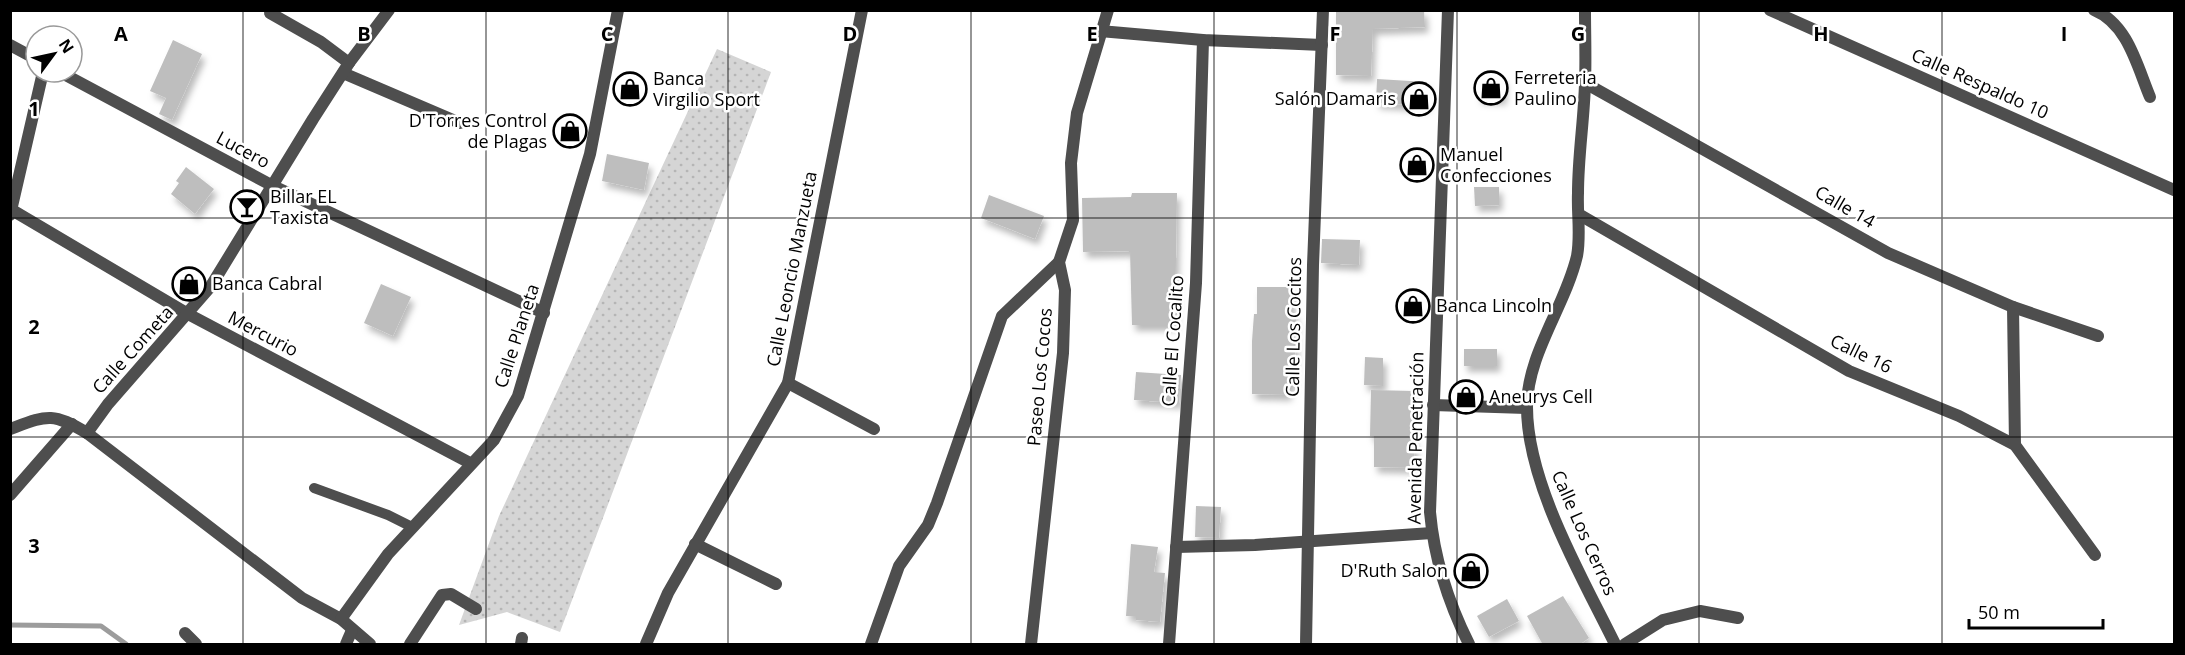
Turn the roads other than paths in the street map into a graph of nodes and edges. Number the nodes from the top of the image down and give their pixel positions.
1 (389, 10) edge
2 (618, 10) edge
3 (862, 10) edge
4 (1108, 10) edge
5 (1323, 10) edge
6 (1448, 10) edge
7 (1585, 10) edge
8 (1770, 10) edge
9 (2094, 10) edge
10 (270, 13) dead end
11 (1100, 31) junction
12 (1203, 40) junction
13 (10, 45) edge
14 (1322, 45) junction
15 (24, 53) edge
16 (346, 68) junction
17 (1585, 83) junction
18 (41, 84) edge
19 (82, 84) edge
20 (2150, 97) dead end
21 (460, 123) dead end
22 (273, 186) junction
23 (2175, 190) edge
24 (11, 213) edge
25 (1580, 215) junction
26 (1059, 262) junction
27 (2013, 307) junction
28 (544, 313) junction
29 (188, 314) junction
30 (2098, 336) dead end
31 (788, 383) junction
32 (1433, 405) junction
33 (1527, 408) junction
34 (72, 424) junction
35 (10, 429) edge
36 (874, 429) dead end
37 (87, 433) junction
38 (2015, 445) junction
39 (470, 463) junction
40 (314, 488) dead end
41 (10, 495) edge
42 (412, 527) junction
43 (1432, 533) junction
44 (1309, 540) junction
45 (695, 544) junction
46 (1176, 547) junction
47 (2095, 555) dead end
48 (776, 584) dead end
49 (476, 609) dead end
50 (1738, 618) dead end
51 (341, 619) junction
52 (352, 630) junction
53 (185, 633) dead end
54 (196, 645) edge
55 (346, 645) edge
56 (370, 645) edge
57 (410, 645) edge
58 (645, 645) edge
59 (871, 645) edge
60 (1031, 645) edge
61 (1169, 645) edge
62 (1306, 645) edge
63 (1469, 645) edge
64 (1615, 645) edge
65 (1625, 645) edge

1 - 16 street, Calle Cometa
2 - 28 street, Calle Planeta
3 - 31 street, Calle Leoncio Manzueta
4 - 11 street, Paseo Los Cocos
5 - 14 street, Calle Los Cocitos
6 - 32 street, Avenida Penetración
7 - 17 street, Calle Los Cerros
8 - 23 street, Calle Respaldo 10
9 - 20 street
10 - 16 street
11 - 12 street
11 - 26 street, Paseo Los Cocos
12 - 14 street
12 - 46 street, Calle El Cocalito
13 - 15 street
14 - 44 street, Calle Los Cocitos
16 - 21 street
16 - 22 street, Calle Cometa
17 - 25 street, Calle Los Cerros
17 - 27 street, Calle 14
18 - 24 street
19 - 22 street, Lucero
22 - 28 street, Lucero
22 - 29 street, Calle Cometa
24 - 29 street, Mercurio
25 - 33 street, Calle Los Cerros
25 - 38 street, Calle 16
26 - 59 street
26 - 60 street, Paseo Los Cocos
27 - 30 street, Calle 14
27 - 38 street
28 - 39 street, Calle Planeta
29 - 37 street, Calle Cometa
29 - 39 street, Mercurio
31 - 36 street
31 - 45 street, Calle Leoncio Manzueta
32 - 33 street
32 - 43 street, Avenida Penetración
33 - 64 street, Calle Los Cerros
34 - 35 street
34 - 37 street
34 - 41 street
37 - 51 street
38 - 47 street, Calle 16
39 - 42 street, Calle Planeta
40 - 42 lane
42 - 51 street, Calle Planeta
43 - 44 street
43 - 63 street, Avenida Penetración
44 - 46 street
44 - 62 street, Calle Los Cocitos
45 - 48 street
45 - 58 street, Calle Leoncio Manzueta
46 - 61 street, Calle El Cocalito
49 - 57 street
50 - 65 street
51 - 52 street
52 - 55 street
52 - 56 street
53 - 54 street

